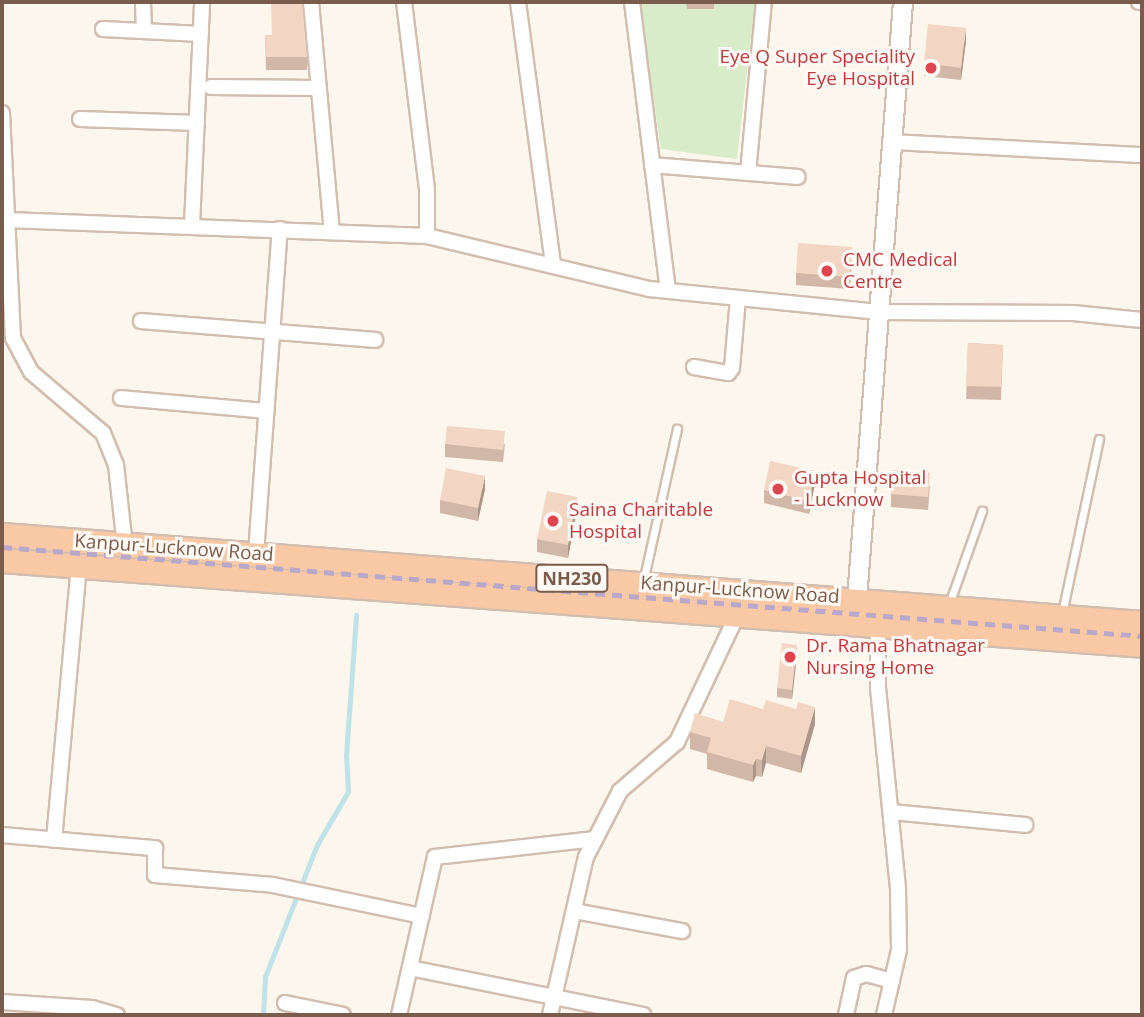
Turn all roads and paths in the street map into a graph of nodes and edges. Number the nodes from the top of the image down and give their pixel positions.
1 (143, 2) edge
2 (202, 2) edge
3 (311, 2) edge
4 (404, 2) edge
5 (518, 2) edge
6 (632, 2) edge
7 (764, 2) edge
8 (904, 2) edge
9 (103, 29) dead end
10 (144, 31) junction
11 (201, 34) junction
12 (211, 87) dead end
13 (318, 88) junction
14 (2, 113) edge
15 (80, 119) dead end
16 (197, 122) junction
17 (892, 142) junction
18 (1142, 155) edge
19 (652, 165) junction
20 (748, 173) junction
21 (798, 177) dead end
22 (8, 220) junction
23 (192, 225) junction
24 (279, 229) junction
25 (332, 232) junction
26 (427, 236) junction
27 (553, 266) junction
28 (668, 290) junction
29 (738, 298) junction
30 (879, 312) junction
31 (1142, 320) edge
32 (141, 321) dead end
33 (273, 330) junction
34 (375, 340) dead end
35 (694, 367) dead end
36 (121, 398) dead end
37 (266, 411) junction
38 (677, 429) dead end
39 (1100, 439) dead end
40 (982, 511) dead end
41 (2, 535) edge
42 (125, 546) junction
43 (256, 552) junction
44 (2, 560) edge
45 (79, 566) junction
46 (643, 583) junction
47 (947, 608) junction
48 (738, 613) junction
49 (863, 615) junction
50 (1061, 616) junction
51 (1142, 622) edge
52 (1142, 645) edge
53 (891, 813) junction
54 (1026, 825) dead end
55 (2, 835) edge
56 (54, 839) junction
57 (595, 839) junction
58 (574, 911) junction
59 (422, 916) junction
60 (682, 932) dead end
61 (410, 968) junction
62 (892, 981) junction
63 (555, 996) junction
64 (2, 1002) edge
65 (285, 1003) dead end
66 (117, 1015) edge
67 (342, 1015) edge
68 (399, 1015) edge
69 (550, 1015) edge
70 (643, 1015) edge
71 (846, 1015) edge
72 (884, 1015) edge

1 - 10 street
2 - 11 street
3 - 13 street
4 - 26 street
5 - 27 street
6 - 19 street
7 - 20 street
8 - 17 street
9 - 10 street
10 - 11 street
11 - 16 street
12 - 13 street
13 - 25 street
14 - 22 street
15 - 16 street
16 - 23 street
17 - 18 street
17 - 30 street
19 - 20 street
19 - 28 street
20 - 21 street
22 - 23 street
22 - 42 street
23 - 24 street
24 - 25 street
24 - 33 street
25 - 26 street
26 - 27 street
27 - 28 street
28 - 29 street
29 - 30 street
29 - 35 street
30 - 31 street
30 - 49 street
32 - 33 street
33 - 34 street
33 - 37 street
36 - 37 street
37 - 43 street
38 - 46 lane
39 - 50 lane
40 - 47 lane
41 - 42 highway, Kanpur-Lucknow Road / NH230
42 - 43 highway, Kanpur-Lucknow Road / NH230
43 - 46 highway, Kanpur-Lucknow Road / NH230
44 - 45 highway, Kanpur-Lucknow Road / NH230
45 - 48 highway, Kanpur-Lucknow Road / NH230
45 - 56 street
46 - 49 highway, Kanpur-Lucknow Road / NH230
47 - 49 highway, Kanpur-Lucknow Road / NH230
47 - 50 highway, Kanpur-Lucknow Road / NH230
48 - 49 highway, Kanpur-Lucknow Road / NH230
48 - 57 street
49 - 52 highway, Kanpur-Lucknow Road / NH230
49 - 53 street
50 - 51 highway, Kanpur-Lucknow Road / NH230
53 - 54 street
53 - 62 street
55 - 56 street
56 - 59 street
57 - 58 street
57 - 59 street
58 - 60 street
58 - 63 street
59 - 61 street
61 - 63 street
61 - 68 street
62 - 71 street
62 - 72 street
63 - 69 street
63 - 70 street
64 - 66 street
65 - 67 street

